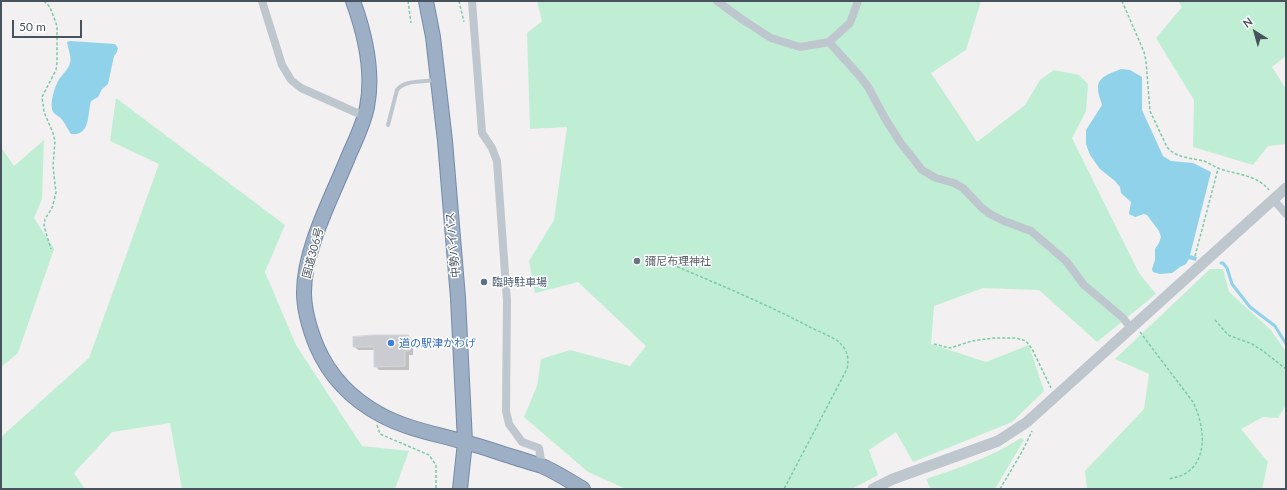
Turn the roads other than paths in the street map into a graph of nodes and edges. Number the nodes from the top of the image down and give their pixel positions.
1 (262, 1) edge
2 (353, 1) edge
3 (426, 1) edge
4 (472, 1) edge
5 (717, 1) edge
6 (858, 1) edge
7 (829, 42) junction
8 (438, 80) junction
9 (364, 116) junction
10 (388, 125) dead end
11 (1286, 188) edge
12 (1274, 199) junction
13 (1286, 214) edge
14 (1133, 327) junction
15 (465, 442) junction
16 (542, 466) junction
17 (460, 489) edge
18 (583, 489) edge
19 (873, 489) edge

1 - 9 street
2 - 9 highway, 国道306号
3 - 8 highway, 中勢バイパス
4 - 16 street
5 - 7 street
6 - 7 street
7 - 14 street
8 - 10 lane
8 - 15 highway, 中勢バイパス
9 - 15 highway, 国道306号
11 - 12 street
12 - 13 street
12 - 14 street
14 - 19 street
15 - 16 highway, 国道306号
15 - 17 highway, 中勢バイパス
16 - 18 highway, 国道306号

